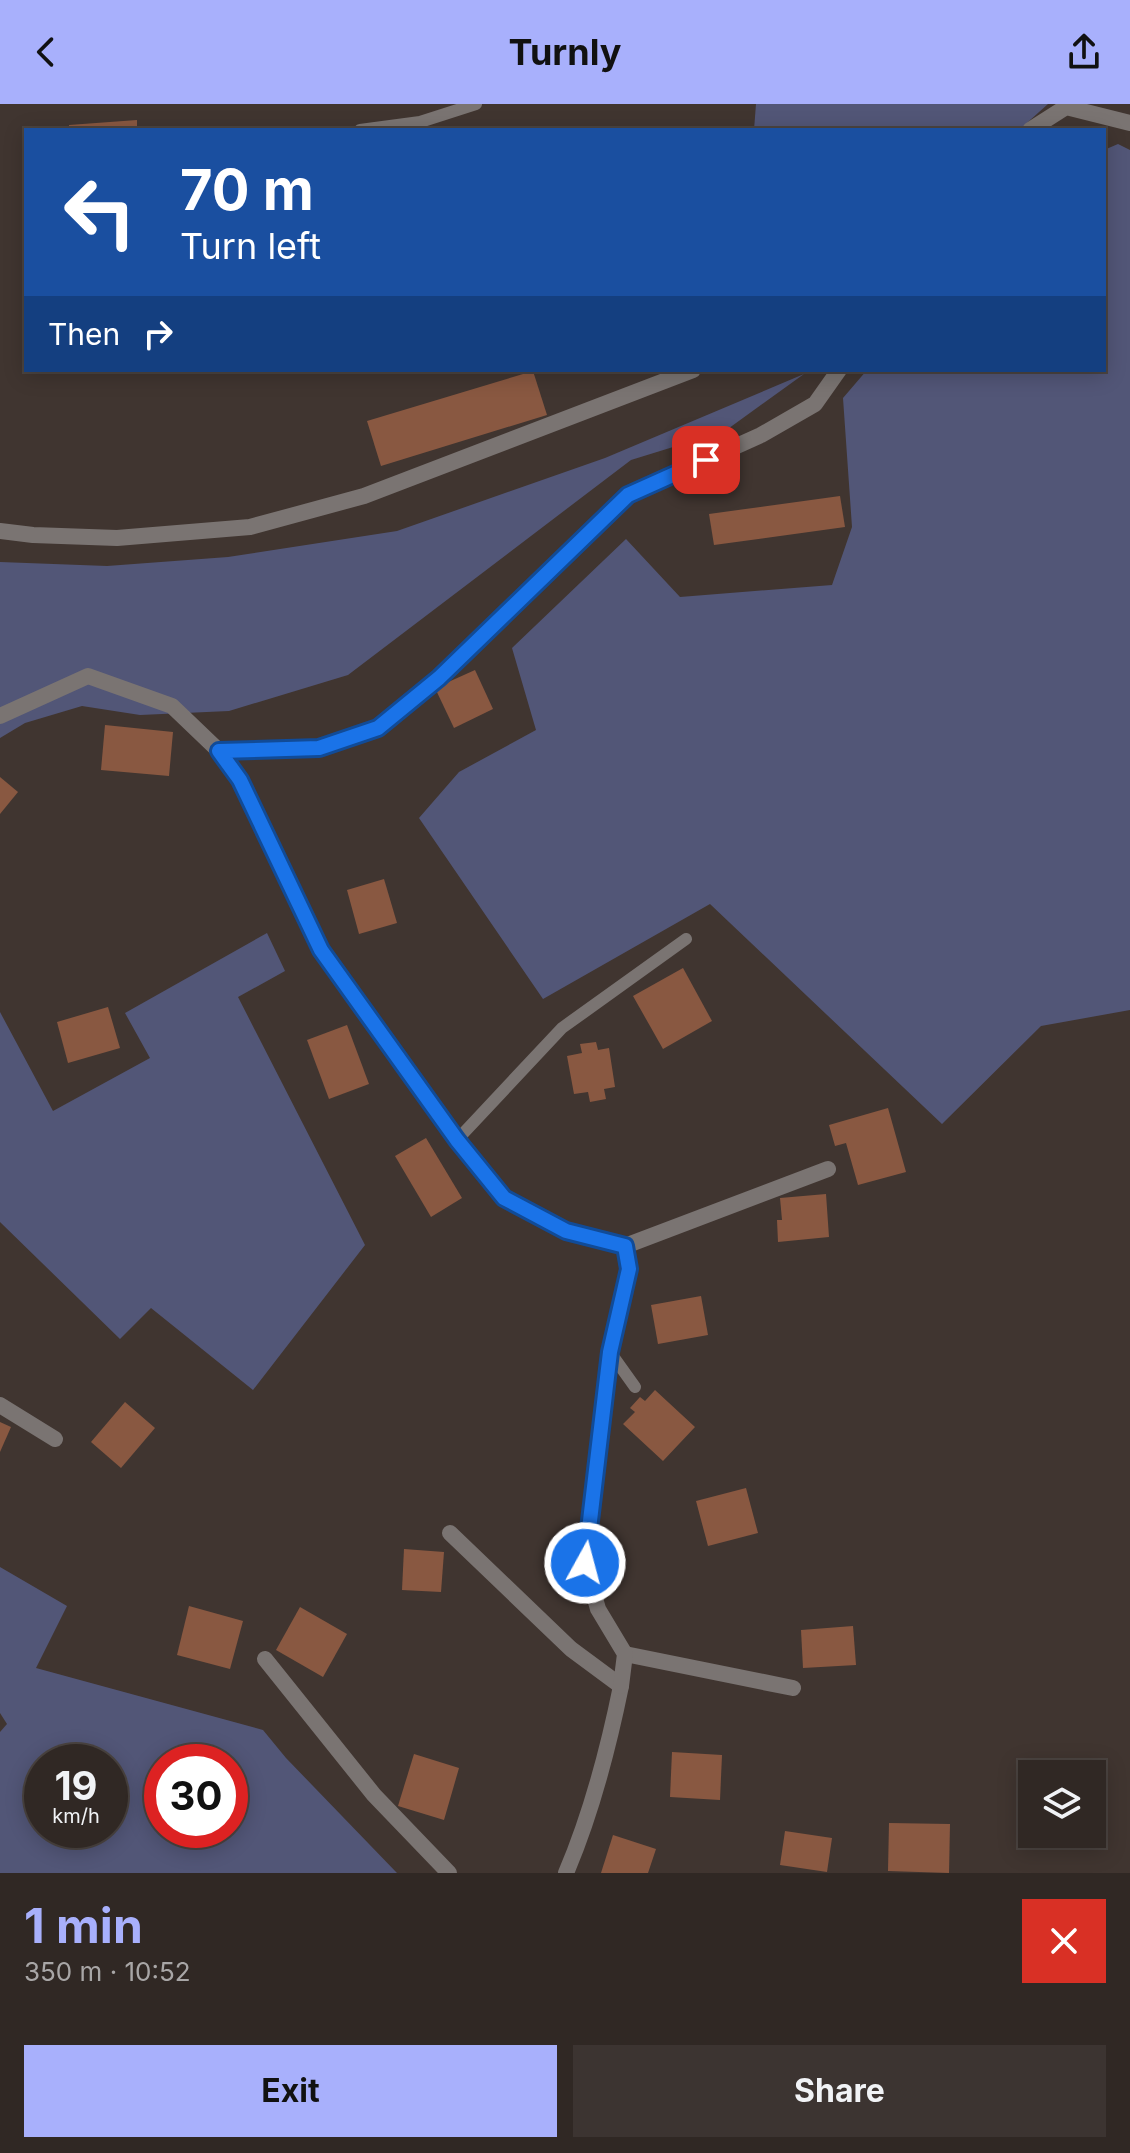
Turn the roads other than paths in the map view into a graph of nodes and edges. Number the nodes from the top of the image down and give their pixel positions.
1 (476, 104) edge
2 (1062, 106) edge
3 (1130, 123) edge
4 (375, 128) edge
5 (1033, 128) edge
6 (688, 372) edge
7 (838, 372) edge
8 (0, 531) edge
9 (0, 716) edge
10 (219, 751) junction
11 (686, 939) dead end
12 (457, 1140) junction
13 (828, 1169) dead end
14 (625, 1246) junction
15 (610, 1352) junction
16 (635, 1387) dead end
17 (0, 1405) edge
18 (55, 1439) dead end
19 (450, 1533) dead end
20 (625, 1654) junction
21 (265, 1659) dead end
22 (621, 1686) junction
23 (793, 1688) dead end
24 (449, 1873) edge
25 (566, 1873) edge

1 - 4 lane
2 - 3 street
2 - 5 street
6 - 8 street
7 - 10 street
9 - 10 street
10 - 12 street
11 - 12 lane
12 - 14 street
13 - 14 street
14 - 15 street
15 - 16 lane
15 - 20 street
17 - 18 street
19 - 22 street
20 - 22 street
20 - 23 street
21 - 24 street
22 - 25 street

